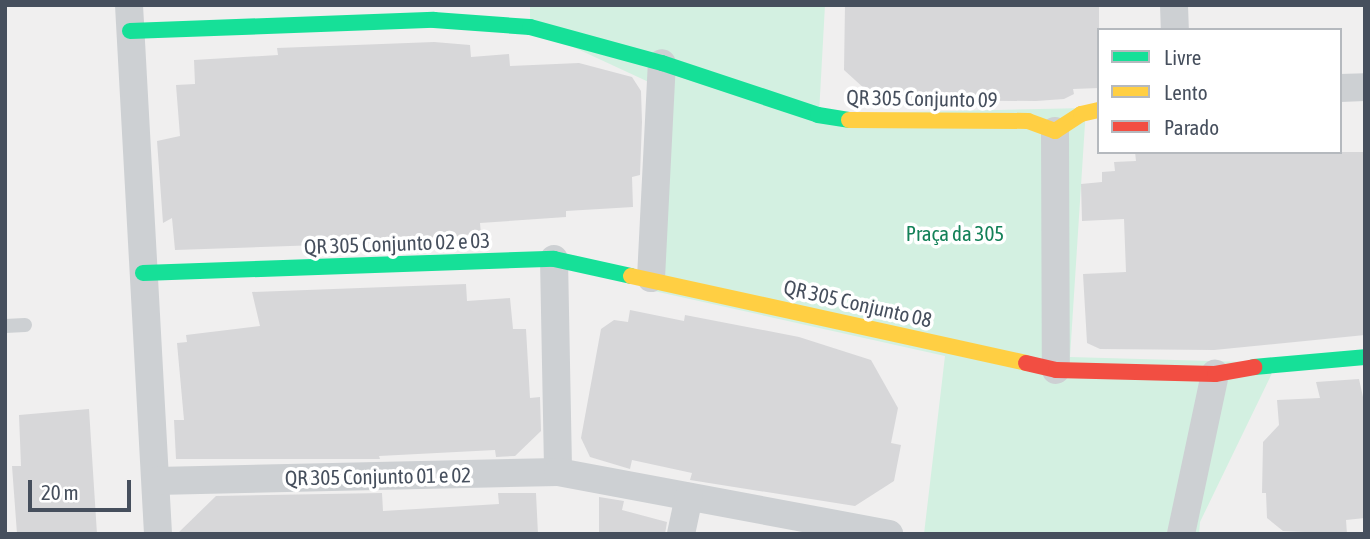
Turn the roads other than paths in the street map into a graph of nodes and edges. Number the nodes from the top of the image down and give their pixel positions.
1 (1174, 5) edge
2 (130, 18) edge
3 (1175, 28) edge
4 (662, 63) junction
5 (1365, 87) edge
6 (1342, 88) edge
7 (1097, 110) edge
8 (1055, 131) junction
9 (554, 259) junction
10 (144, 273) junction
11 (651, 278) junction
12 (25, 324) dead end
13 (5, 326) edge
14 (1365, 357) edge
15 (1056, 370) junction
16 (1215, 374) junction
17 (558, 472) junction
18 (156, 481) junction
19 (689, 497) junction
20 (158, 534) edge
21 (681, 534) edge
22 (889, 534) edge
23 (1181, 534) edge

1 - 3 street
2 - 4 street, QR 305 Conjunto 09
2 - 10 street
4 - 8 street, QR 305 Conjunto 09
4 - 11 street
5 - 6 street
7 - 8 street
8 - 15 street
9 - 10 street, QR 305 Conjunto 02 e 03
9 - 11 street, QR 305 Conjunto 02 e 03
9 - 17 street
10 - 18 street
11 - 15 street, QR 305 Conjunto 08
12 - 13 lane
14 - 16 street, QR 305 Conjunto 08
15 - 16 street, QR 305 Conjunto 08
16 - 23 street
17 - 18 street, QR 305 Conjunto 01 e 02
17 - 19 street, QR 305 Conjunto 01 e 02
18 - 20 street
19 - 21 street
19 - 22 street, QR 305 Conjunto 01 e 02

